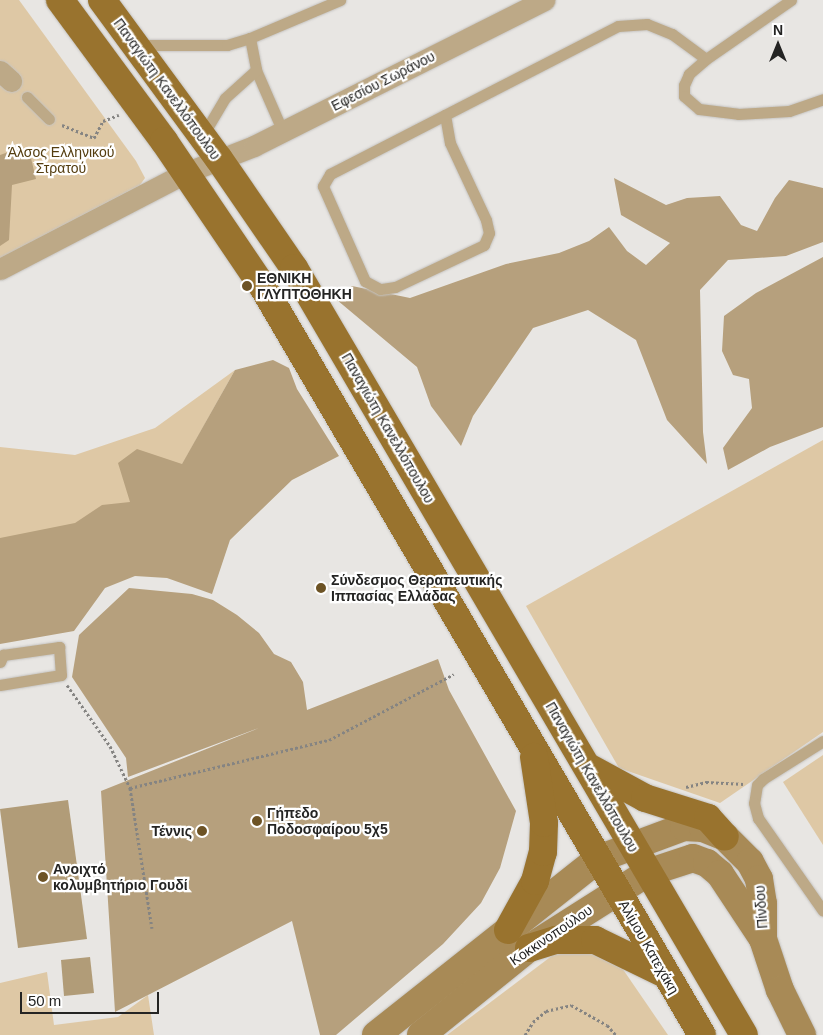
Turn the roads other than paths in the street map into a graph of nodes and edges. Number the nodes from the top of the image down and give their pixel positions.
1 (60, 0) edge
2 (102, 0) edge
3 (340, 0) edge
4 (544, 0) edge
5 (791, 0) edge
6 (250, 38) junction
7 (136, 46) junction
8 (706, 59) junction
9 (256, 70) junction
10 (27, 98) dead end
11 (823, 99) edge
12 (446, 115) junction
13 (49, 119) road end
14 (283, 132) junction
15 (203, 137) junction
16 (219, 159) junction
17 (185, 173) junction
18 (0, 269) edge
19 (0, 662) edge
20 (0, 685) edge
21 (531, 741) junction
22 (823, 742) edge
23 (587, 766) junction
24 (725, 837) junction
25 (631, 846) junction
26 (598, 859) junction
27 (646, 873) junction
28 (617, 892) junction
29 (823, 911) edge
30 (508, 930) junction
31 (763, 939) junction
32 (529, 948) junction
33 (663, 974) junction
34 (376, 1035) edge
35 (421, 1035) edge
36 (702, 1035) edge
37 (744, 1035) edge
38 (802, 1035) edge

1 - 17 main road
2 - 7 main road, Παναγιώτη Κανελλόπουλου
3 - 6 lane
4 - 14 street, Εφεσίου Σωράνου
5 - 8 lane
6 - 7 lane
6 - 9 lane
7 - 15 main road, Παναγιώτη Κανελλόπουλου
8 - 11 lane
8 - 12 lane
9 - 14 lane
9 - 15 lane
10 - 13 lane
12 - 12 lane
14 - 16 street, Εφεσίου Σωράνου
15 - 16 main road, Παναγιώτη Κανελλόπουλου
16 - 17 street, Εφεσίου Σωράνου
16 - 23 main road, Παναγιώτη Κανελλόπουλου
17 - 18 street, Εφεσίου Σωράνου
17 - 21 main road
19 - 20 lane
21 - 26 main road
21 - 30 main road
22 - 29 lane
23 - 24 main road
23 - 25 main road, Παναγιώτη Κανελλόπουλου
24 - 25 main road, Πίνδου
24 - 31 main road, Πίνδου
25 - 26 main road, Κοκκινοπούλου
25 - 27 main road, Παναγιώτη Κανελλόπουλου
26 - 27 main road
26 - 28 main road, Αλίμου Κατεχάκη
26 - 30 main road, Κοκκινοπούλου
27 - 28 main road, Κοκκινοπούλου
27 - 31 main road, Πίνδου
27 - 37 main road
28 - 32 main road, Κοκκινοπούλου
28 - 33 main road, Αλίμου Κατεχάκη
30 - 34 main road, Κοκκινοπούλου
31 - 38 main road, Πίνδου
32 - 33 main road
32 - 35 main road, Κοκκινοπούλου
33 - 36 main road, Αλίμου Κατεχάκη

